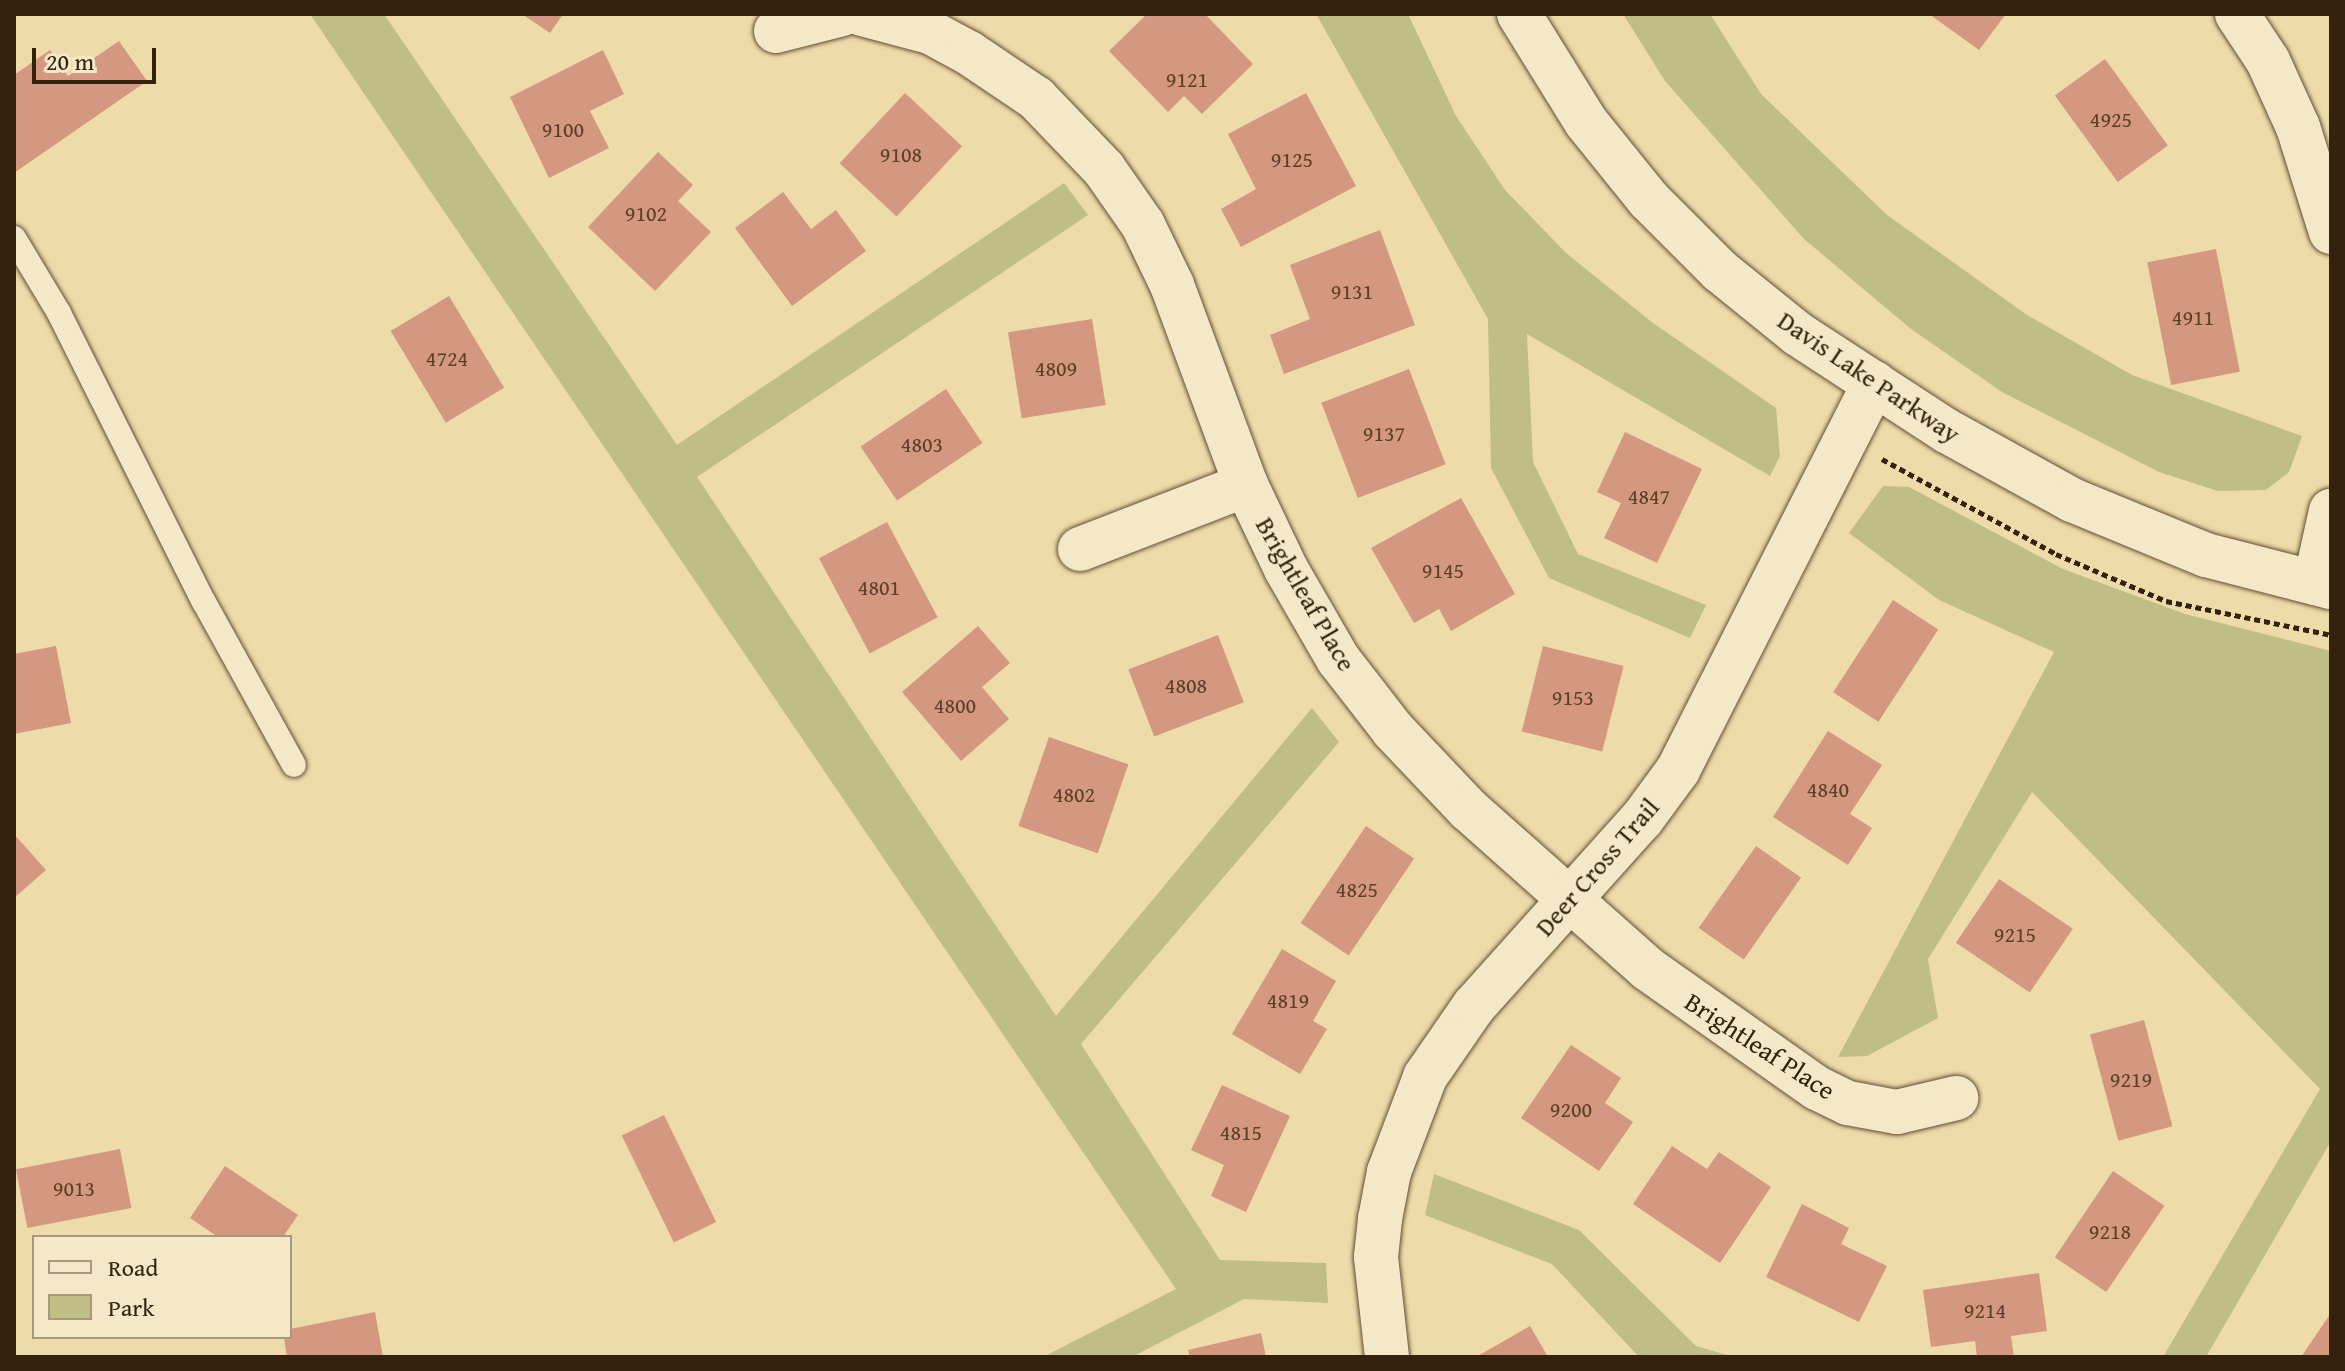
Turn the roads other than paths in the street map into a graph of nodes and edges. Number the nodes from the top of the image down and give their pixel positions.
1 (842, 14) edge
2 (862, 14) edge
3 (1519, 14) edge
4 (2237, 14) edge
5 (776, 31) dead end
6 (2331, 232) edge
7 (14, 238) edge
8 (1874, 383) junction
9 (1246, 485) junction
10 (2331, 511) edge
11 (1080, 549) dead end
12 (2323, 585) edge
13 (294, 765) dead end
14 (1570, 900) junction
15 (1956, 1098) dead end
16 (1387, 1357) edge

1 - 5 street
2 - 9 street, Brightleaf Place
3 - 8 street, Davis Lake Parkway
4 - 6 street
7 - 13 lane
8 - 12 street, Davis Lake Parkway
8 - 14 street, Deer Cross Trail
9 - 11 street
9 - 14 street, Brightleaf Place
10 - 12 street
14 - 15 street, Brightleaf Place
14 - 16 street, Deer Cross Trail

